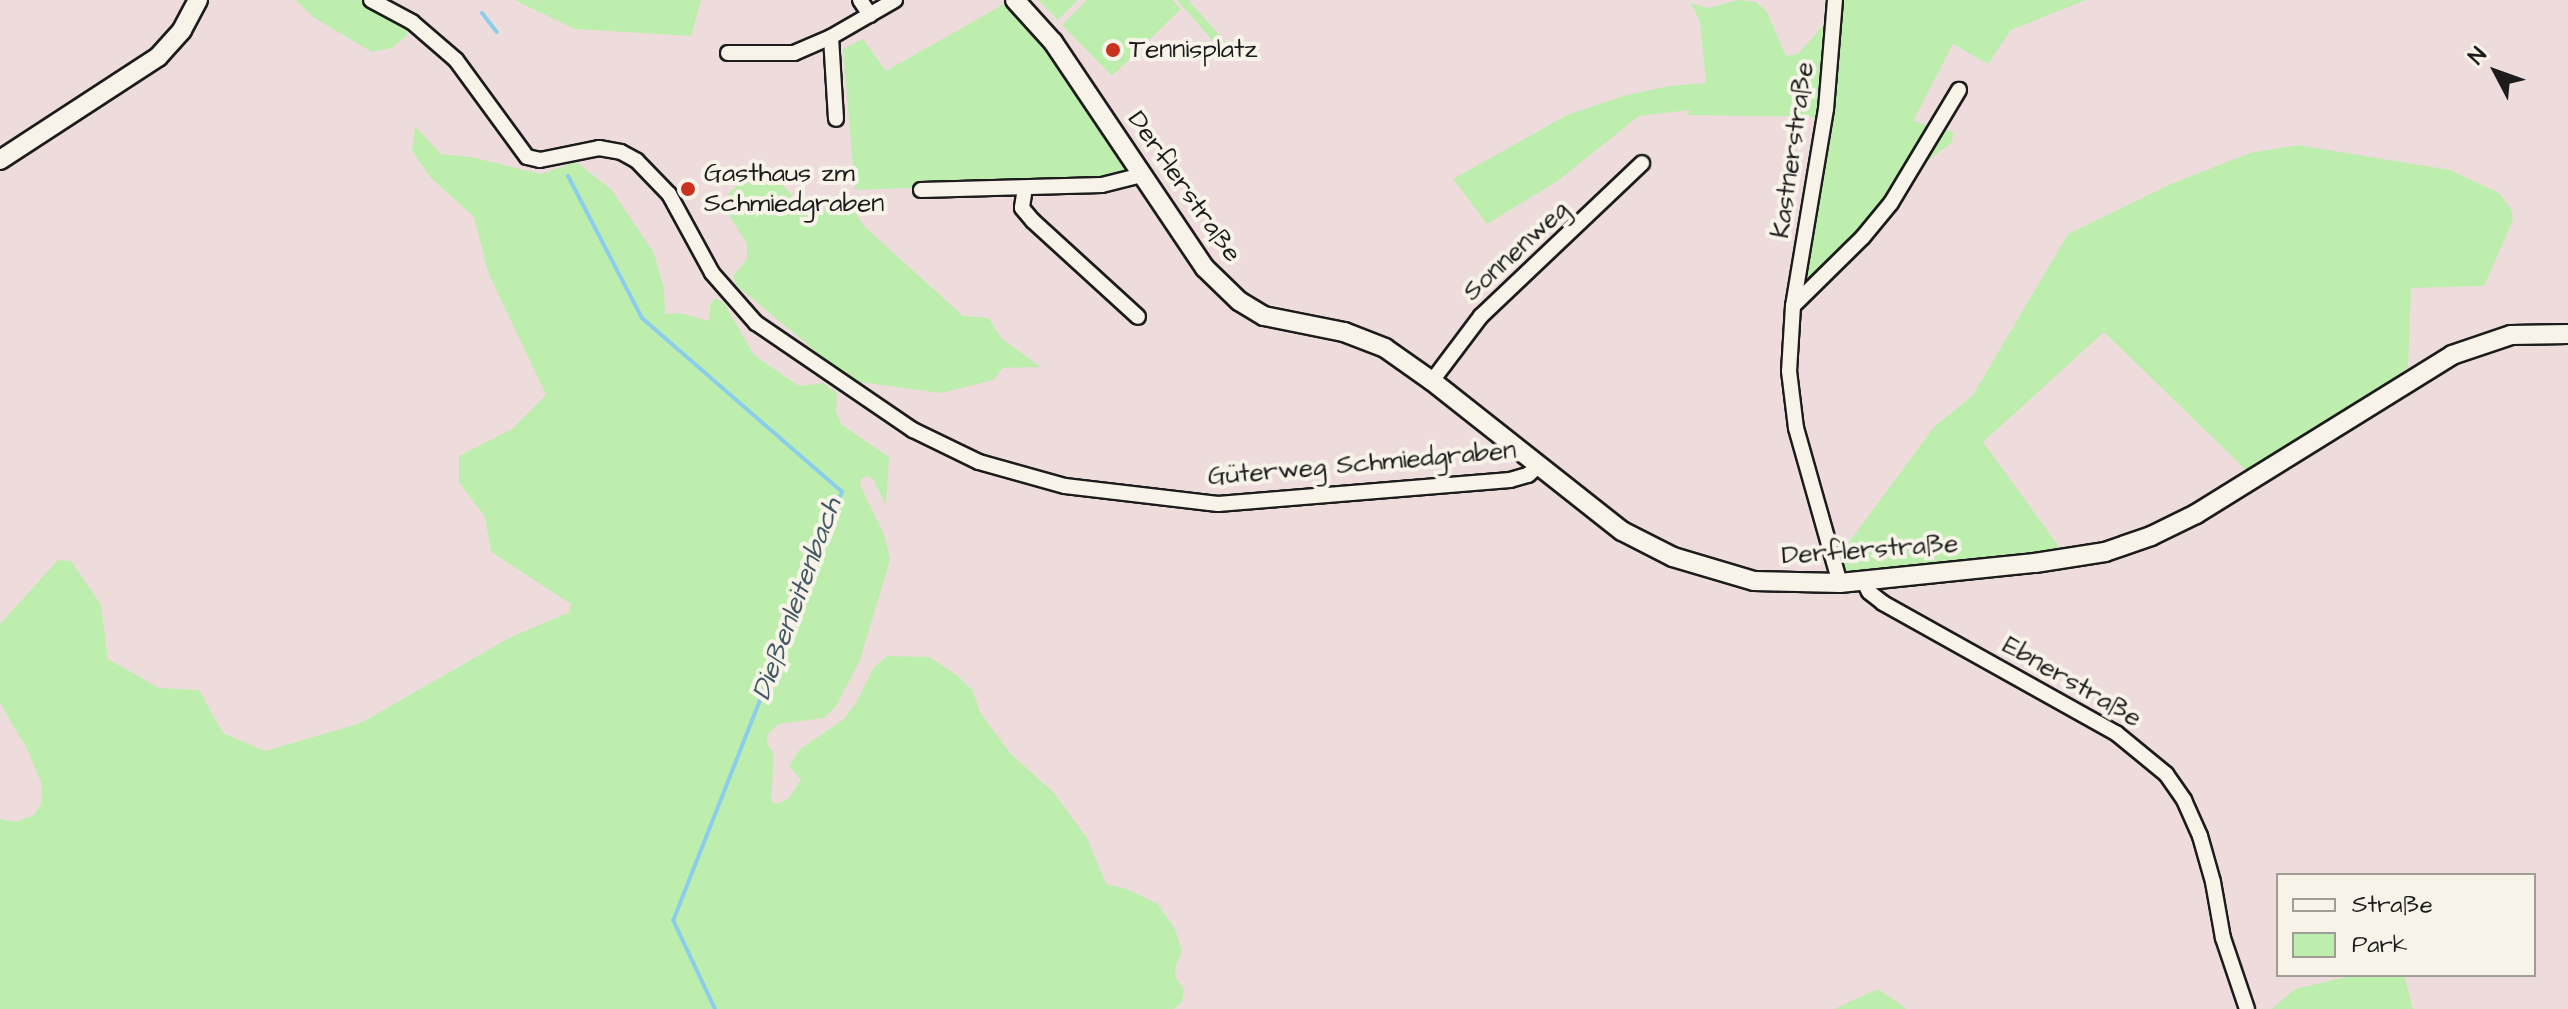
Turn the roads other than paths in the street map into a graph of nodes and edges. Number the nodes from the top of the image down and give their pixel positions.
1 (198, 0) edge
2 (371, 0) edge
3 (860, 0) edge
4 (895, 0) edge
5 (1015, 0) edge
6 (1835, 0) edge
7 (870, 15) junction
8 (831, 37) junction
9 (728, 53) dead end
10 (1959, 90) dead end
11 (836, 119) dead end
12 (0, 160) edge
13 (1642, 163) dead end
14 (1142, 175) junction
15 (1025, 188) junction
16 (921, 190) dead end
17 (1793, 306) junction
18 (1138, 317) dead end
19 (2568, 334) edge
20 (1432, 381) junction
21 (1537, 467) junction
22 (1863, 580) junction
23 (1840, 583) junction
24 (2247, 1009) edge

1 - 12 street
2 - 21 street, Güterweg Schmiedgraben
3 - 7 street
4 - 7 street
5 - 14 street, Derflerstraße
6 - 17 street, Kastnerstraße
7 - 8 street
8 - 9 street
8 - 11 street
10 - 17 street
13 - 20 street, Sonnenweg
14 - 15 street
14 - 20 street, Derflerstraße
15 - 16 street
15 - 18 street
17 - 23 street, Kastnerstraße
19 - 22 street, Derflerstraße
20 - 21 street, Derflerstraße
21 - 23 street, Derflerstraße
22 - 23 street, Derflerstraße
22 - 24 street, Ebnerstraße

